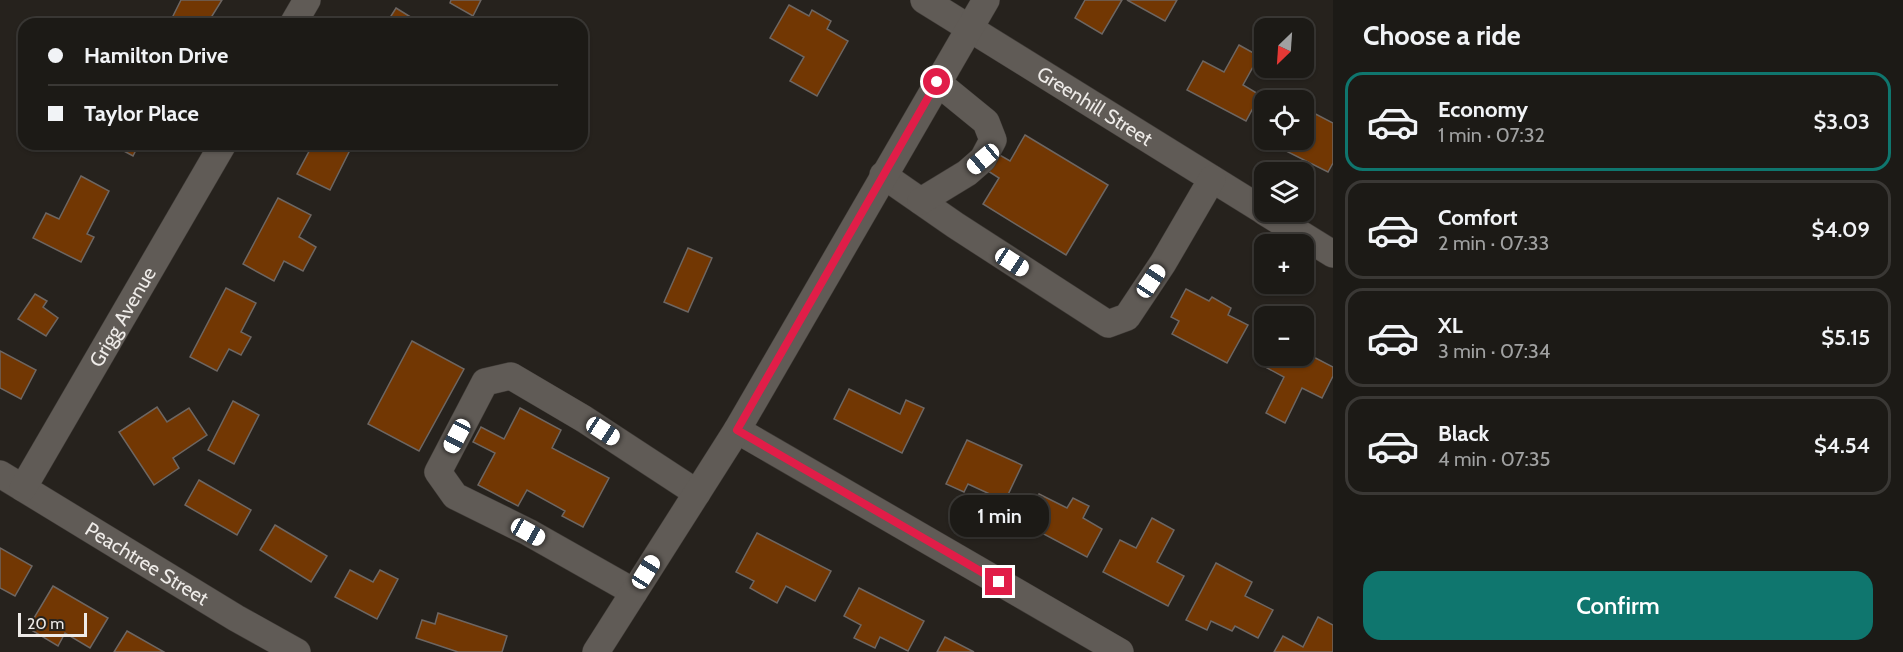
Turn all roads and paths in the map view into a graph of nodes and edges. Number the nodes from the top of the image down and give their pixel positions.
1 (307, 0) edge
2 (924, 0) edge
3 (986, 0) edge
4 (296, 18) edge
5 (968, 28) junction
6 (937, 82) junction
7 (220, 150) edge
8 (883, 175) junction
9 (1212, 178) junction
10 (921, 201) junction
11 (1254, 204) edge
12 (1282, 222) edge
13 (1333, 254) edge
14 (737, 430) junction
15 (0, 474) edge
16 (23, 488) junction
17 (697, 493) junction
18 (634, 592) junction
19 (297, 652) edge
20 (596, 652) edge
21 (1120, 652) edge

1 - 4 street
2 - 5 street, Greenhill Street
3 - 5 street
5 - 6 street
5 - 9 street, Greenhill Street
6 - 8 street
6 - 10 street
7 - 16 street, Grigg Avenue
8 - 10 street
8 - 14 street
9 - 10 street
9 - 11 street, Greenhill Street
12 - 13 street, Greenhill Street
14 - 17 street
14 - 21 street
15 - 16 street, Peachtree Street
16 - 19 street, Peachtree Street
17 - 18 street
17 - 18 street
18 - 20 street

